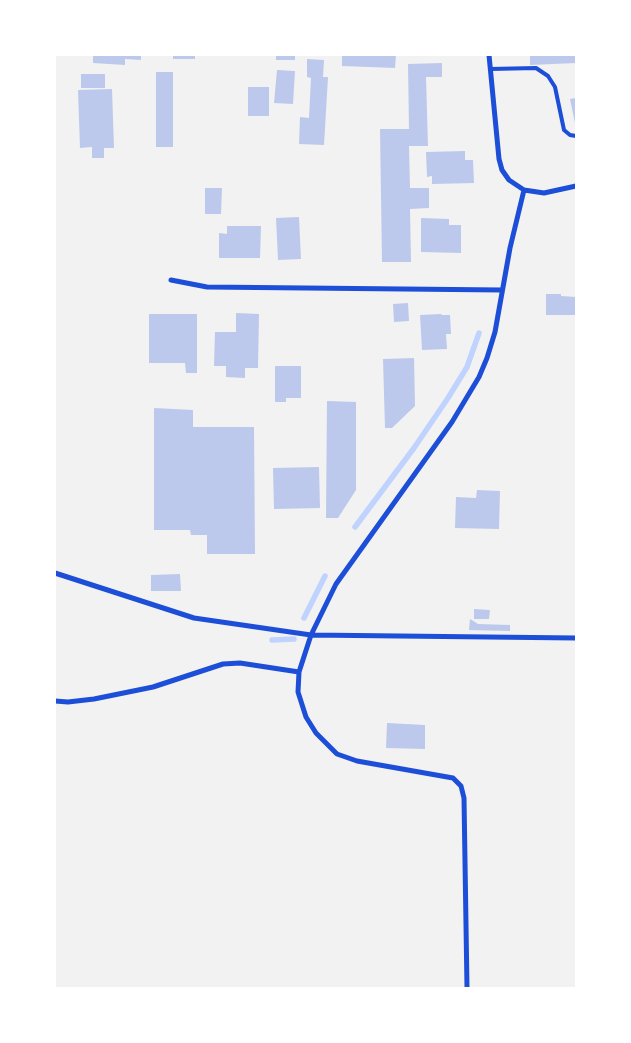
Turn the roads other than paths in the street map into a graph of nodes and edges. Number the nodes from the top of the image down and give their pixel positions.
1 (489, 55) edge
2 (490, 69) junction
3 (576, 136) edge
4 (576, 186) edge
5 (524, 190) junction
6 (171, 280) dead end
7 (502, 290) junction
8 (55, 573) edge
9 (311, 635) junction
10 (576, 638) edge
11 (299, 672) junction
12 (55, 701) edge
13 (467, 988) edge

1 - 2 street
2 - 3 lane
2 - 5 street
4 - 5 street
5 - 7 street
6 - 7 street
7 - 9 street
8 - 9 street
9 - 10 street
9 - 11 street
11 - 12 street
11 - 13 street

